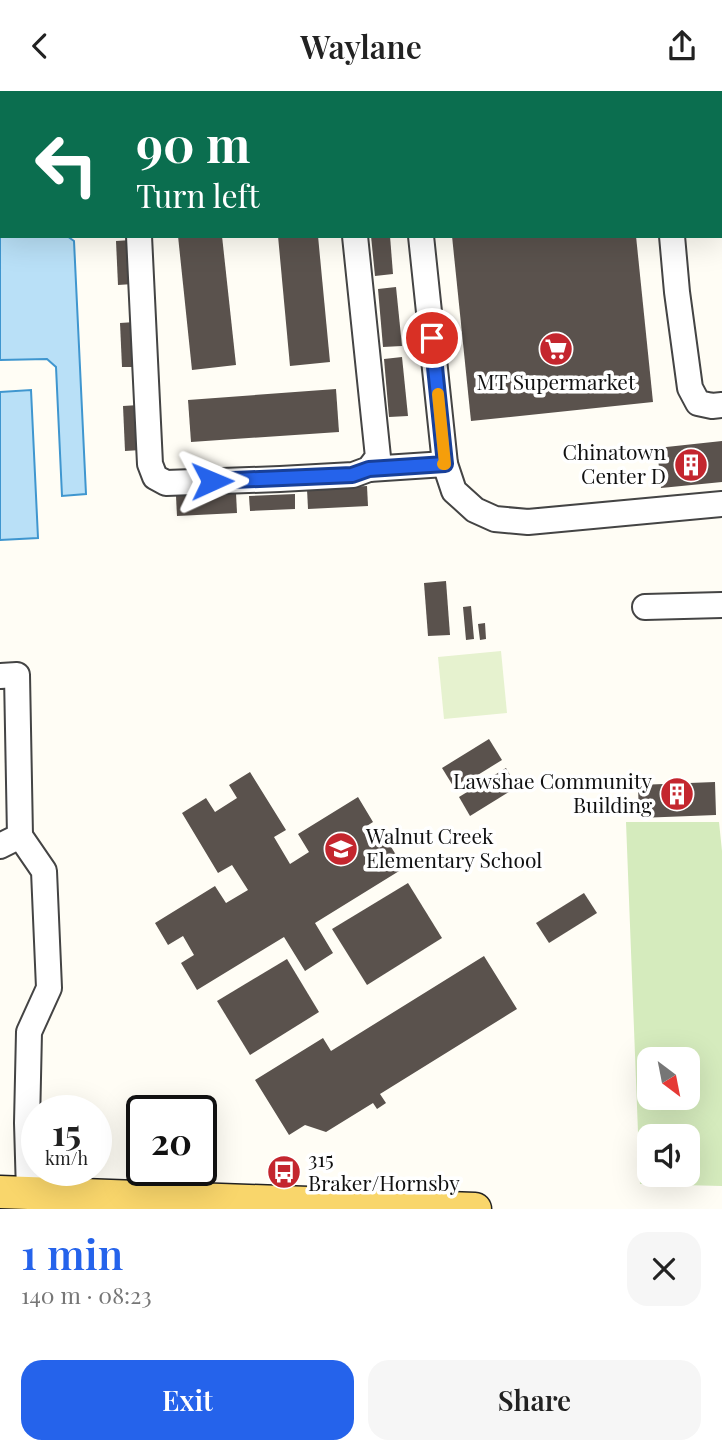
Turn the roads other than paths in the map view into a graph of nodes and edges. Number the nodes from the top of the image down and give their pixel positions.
1 (139, 238) edge
2 (355, 238) edge
3 (421, 238) edge
4 (672, 238) edge
5 (722, 405) edge
6 (445, 464) junction
7 (369, 469) junction
8 (722, 504) edge
9 (710, 605) edge
10 (645, 607) dead end
11 (0, 676) edge
12 (10, 841) edge
13 (15, 1192) edge
14 (108, 1202) edge
15 (359, 1207) edge
16 (475, 1209) edge

1 - 7 lane
2 - 7 lane
3 - 6 lane
4 - 5 lane
6 - 7 lane
6 - 8 lane
9 - 10 lane
11 - 12 lane
12 - 13 lane
13 - 14 main road
14 - 15 main road
15 - 16 main road

